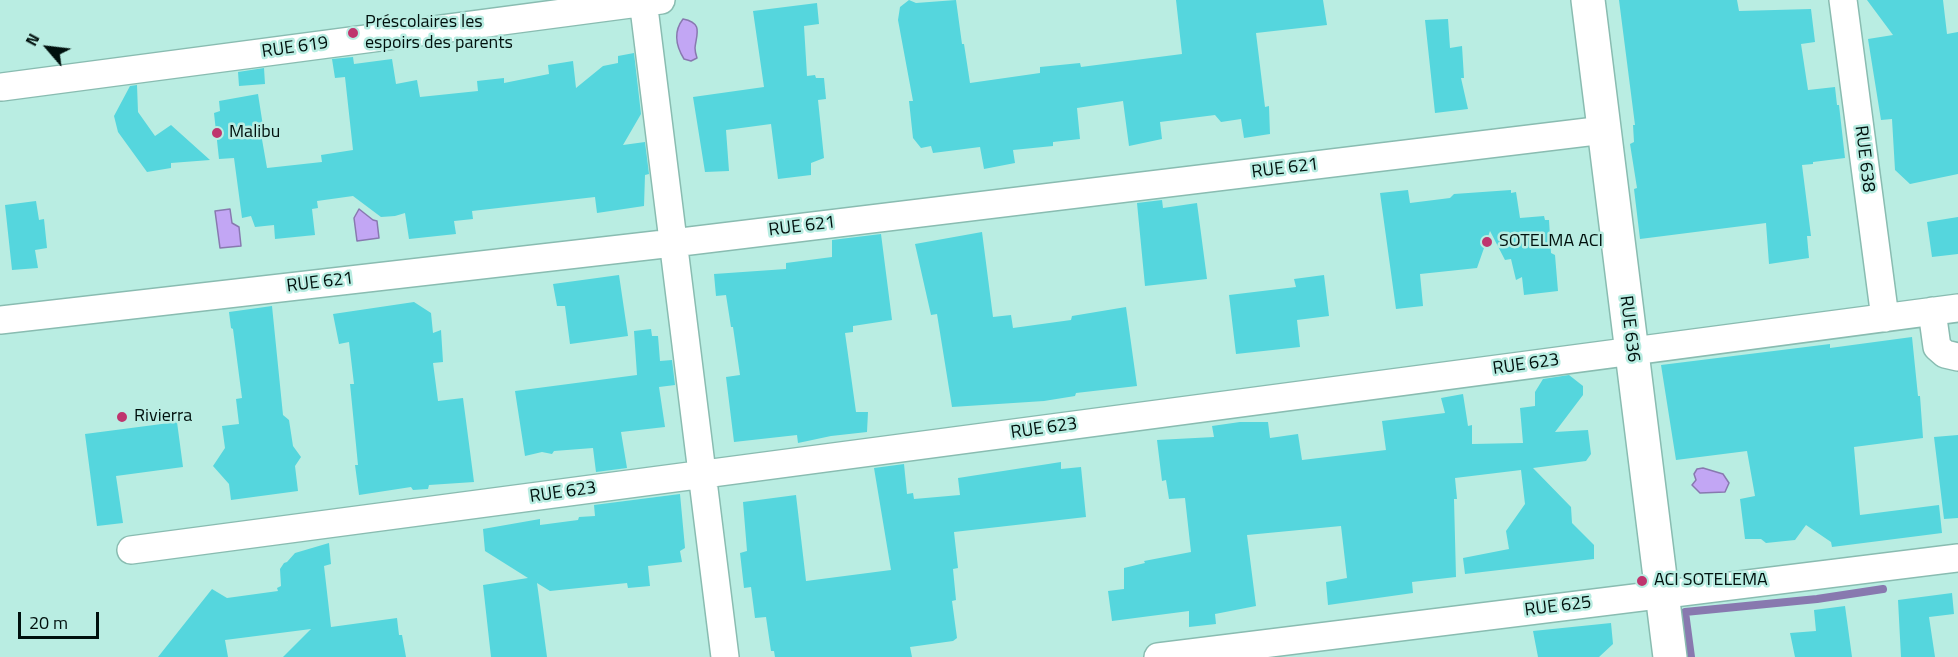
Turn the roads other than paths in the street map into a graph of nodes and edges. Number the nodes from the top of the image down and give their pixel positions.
1 (1588, 0) edge
2 (1843, 0) edge
3 (649, 1) edge
4 (2, 87) dead end
5 (1604, 130) junction
6 (673, 243) junction
7 (1945, 309) edge
8 (1885, 318) junction
9 (0, 320) edge
10 (1632, 351) junction
11 (1958, 357) edge
12 (702, 474) junction
13 (131, 550) dead end
14 (1958, 558) edge
15 (1662, 595) junction
16 (725, 657) edge
17 (1158, 657) edge
18 (1670, 657) edge

1 - 5 street, RUE 636
2 - 8 street, RUE 638
3 - 4 street, RUE 619
3 - 6 street
5 - 6 street, RUE 621
5 - 10 street, RUE 636
6 - 9 street, RUE 621
6 - 12 street
7 - 8 street, RUE 623
7 - 11 street
8 - 10 street, RUE 623
10 - 12 street, RUE 623
10 - 15 street, RUE 636
12 - 13 street, RUE 623
12 - 16 street
14 - 15 street, RUE 625
15 - 17 street, RUE 625
15 - 18 street, RUE 636

